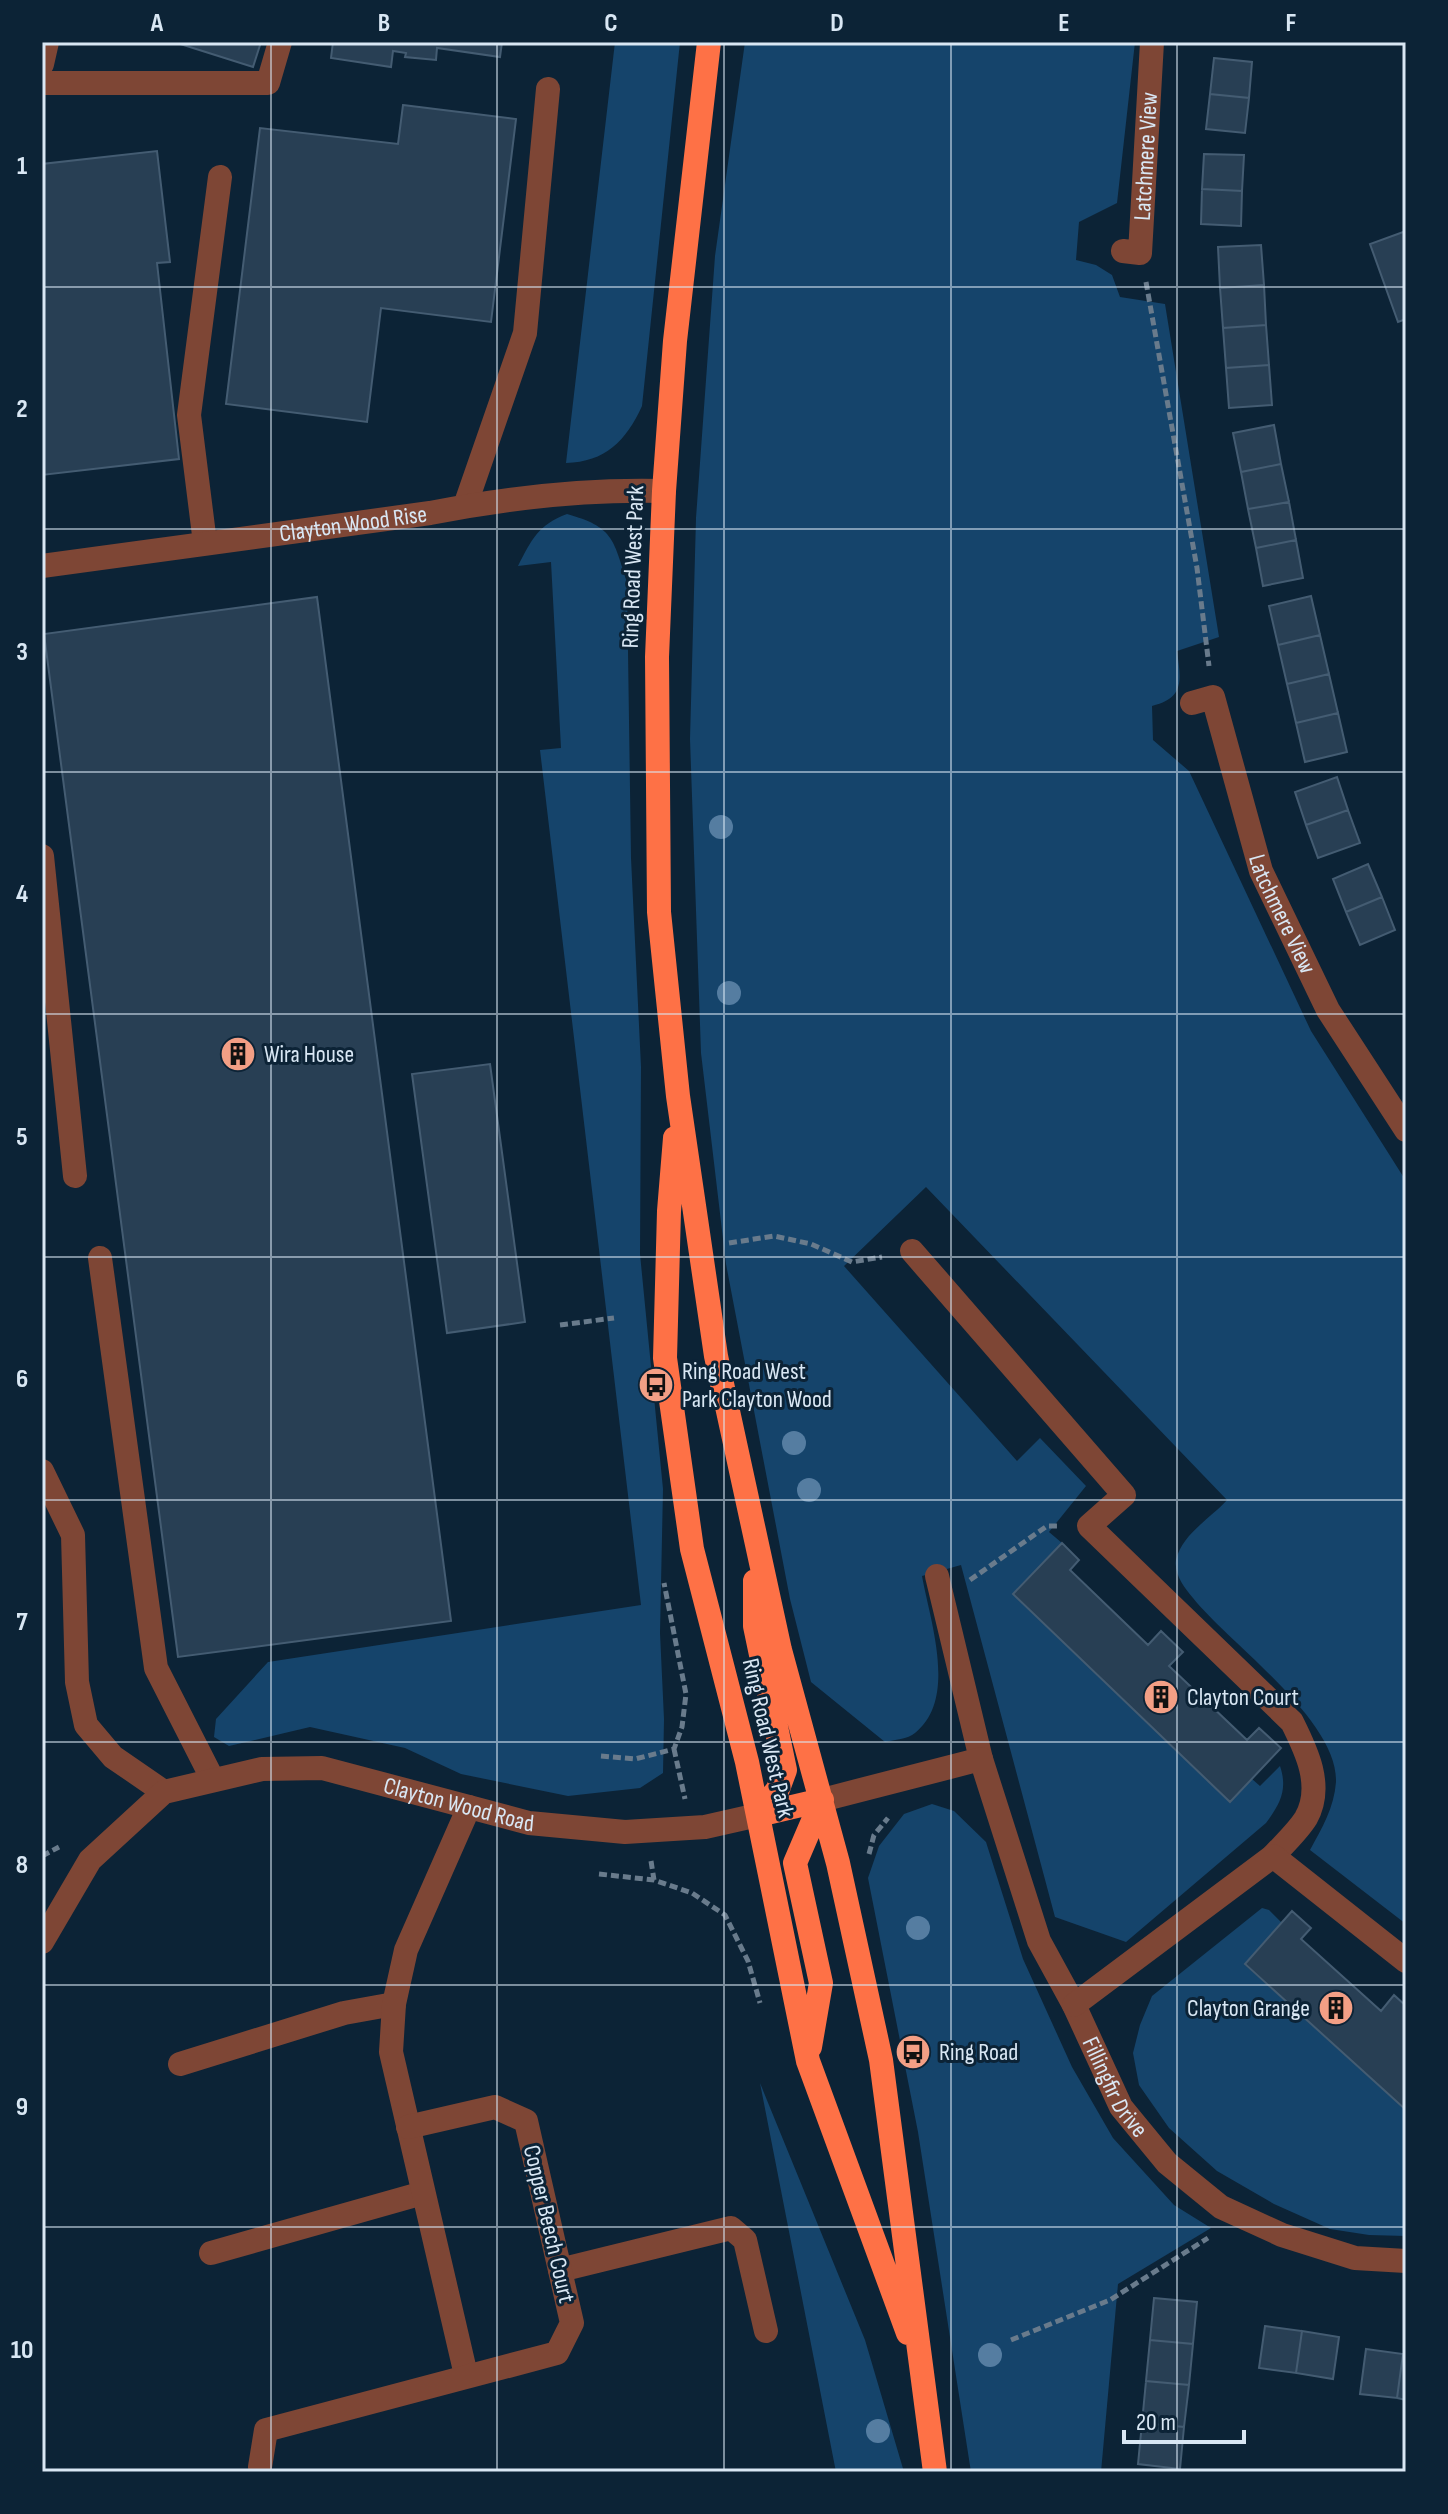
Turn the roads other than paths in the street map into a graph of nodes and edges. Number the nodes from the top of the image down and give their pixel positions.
1 (47, 42) edge
2 (280, 42) edge
3 (709, 42) edge
4 (1152, 42) edge
5 (42, 64) edge
6 (42, 83) edge
7 (548, 89) dead end
8 (220, 177) dead end
9 (1132, 252) road end
10 (664, 491) junction
11 (465, 506) junction
12 (205, 543) junction
13 (42, 566) edge
14 (1202, 700) road end
15 (42, 856) edge
16 (678, 1096) junction
17 (1406, 1130) edge
18 (75, 1176) dead end
19 (912, 1251) road end
20 (100, 1258) dead end
21 (42, 1471) edge
22 (757, 1546) junction
23 (940, 1587) road end
24 (981, 1759) junction
25 (213, 1780) junction
26 (164, 1792) junction
27 (822, 1800) junction
28 (469, 1807) junction
29 (758, 1815) junction
30 (1273, 1856) junction
31 (42, 1942) edge
32 (1406, 1961) edge
33 (394, 2004) junction
34 (1074, 2005) junction
35 (808, 2061) junction
36 (180, 2064) dead end
37 (408, 2127) junction
38 (423, 2193) junction
39 (211, 2253) dead end
40 (1406, 2261) edge
41 (560, 2270) junction
42 (766, 2331) dead end
43 (923, 2373) junction
44 (466, 2375) junction
45 (260, 2467) dead end
46 (935, 2472) edge

1 - 5 street
2 - 6 street
3 - 10 highway, Ring Road West Park
4 - 9 street, Latchmere View
7 - 11 street
8 - 12 street
10 - 11 street, Clayton Wood Rise
10 - 16 highway, Ring Road West Park
11 - 12 street, Clayton Wood Rise
12 - 13 street, Clayton Wood Rise
14 - 17 street, Latchmere View
15 - 18 street
16 - 22 highway, Ring Road West Park
16 - 29 highway, Ring Road West Park
19 - 30 street
20 - 25 street
21 - 26 street
22 - 27 highway, Ring Road West Park
22 - 29 highway
23 - 24 street, Fillingfir Drive
24 - 27 street
24 - 34 street, Fillingfir Drive
25 - 26 street, Clayton Wood Road
25 - 28 street, Clayton Wood Road
26 - 31 street, Clayton Wood Road
27 - 29 highway
27 - 35 highway
27 - 43 highway, Ring Road West Park
28 - 29 street, Clayton Wood Road
28 - 33 street
29 - 35 highway, Ring Road West Park
30 - 32 street
30 - 34 street
33 - 36 street
33 - 37 street
34 - 40 street, Fillingfir Drive
35 - 43 highway, Ring Road West Park
37 - 38 street
37 - 41 street, Copper Beech Court
38 - 39 street
38 - 44 street
41 - 42 street
41 - 44 street, Copper Beech Court
43 - 46 highway, Ring Road West Park
44 - 45 street, Copper Beech Court

